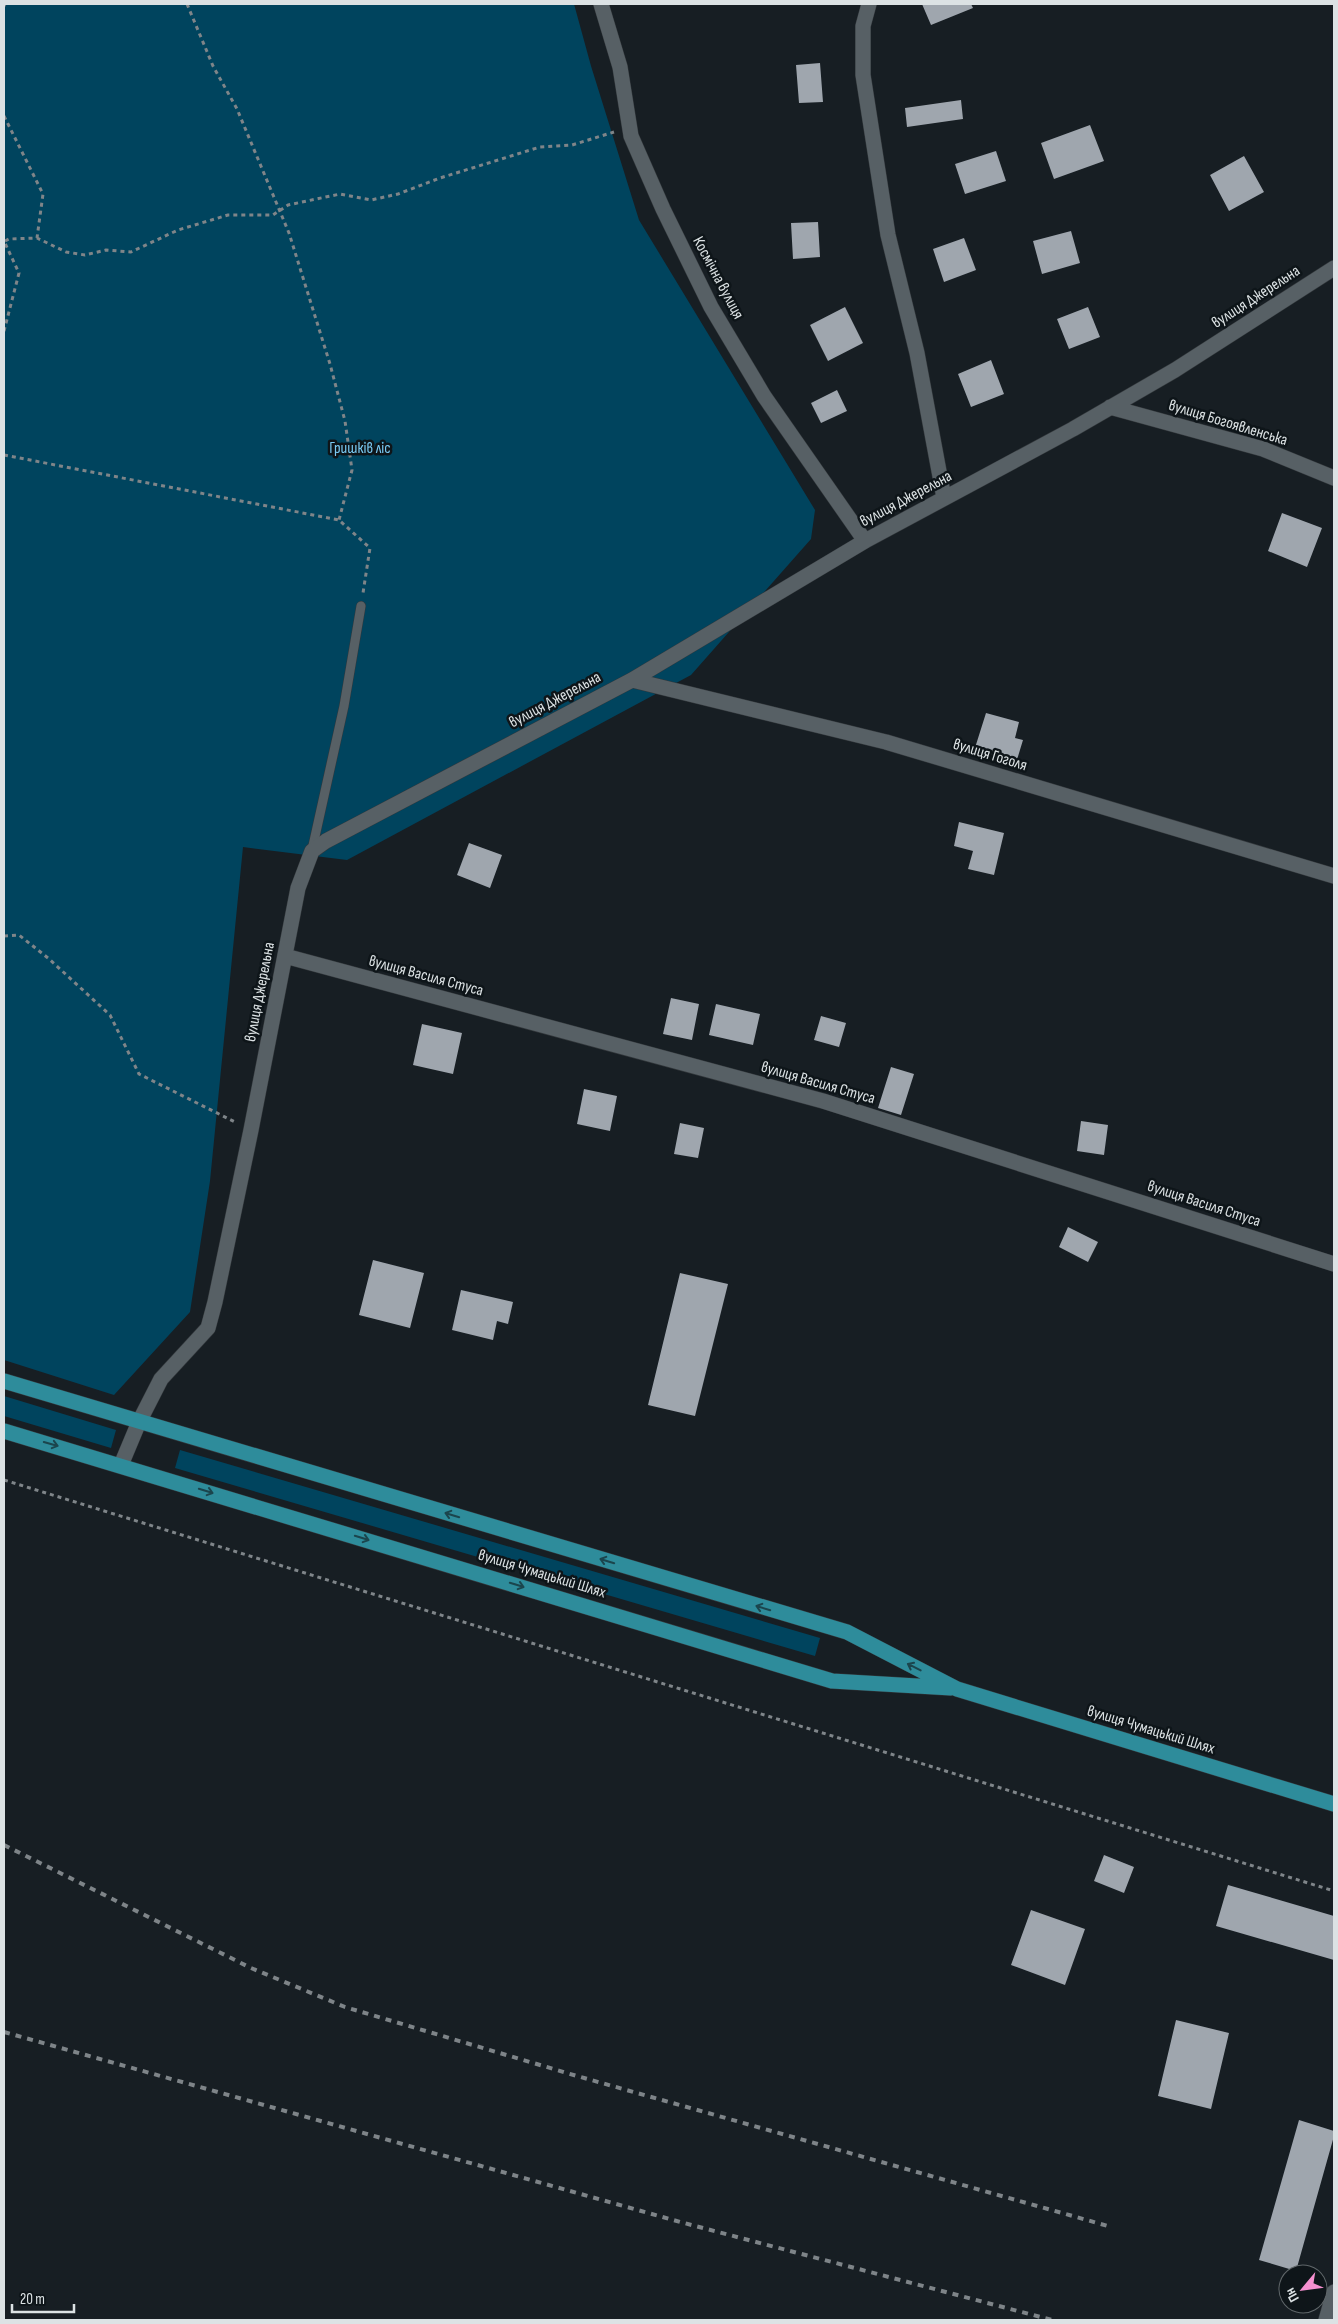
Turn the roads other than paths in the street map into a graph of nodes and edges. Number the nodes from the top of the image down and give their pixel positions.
1 (601, 4) edge
2 (869, 4) edge
3 (1334, 268) edge
4 (1110, 407) junction
5 (1334, 478) edge
6 (944, 498) junction
7 (865, 541) junction
8 (361, 606) road end
9 (632, 680) junction
10 (312, 851) junction
11 (1334, 876) edge
12 (285, 956) junction
13 (1334, 1264) edge
14 (4, 1381) edge
15 (139, 1422) junction
16 (4, 1431) edge
17 (121, 1465) junction
18 (957, 1688) junction
19 (1334, 1804) edge
20 (1334, 2292) edge
21 (1326, 2320) edge

1 - 7 street, Космічна вулиця
2 - 6 street
3 - 4 street, вулиця Джерельна
4 - 5 street, вулиця Богоявленська
4 - 6 street, вулиця Джерельна
6 - 7 street, вулиця Джерельна
7 - 9 street, вулиця Джерельна
8 - 10 lane
9 - 10 street, вулиця Джерельна
9 - 11 street, вулиця Гоголя
10 - 12 street, вулиця Джерельна
12 - 13 street, вулиця Василя Стуса
12 - 15 street, вулиця Джерельна
14 - 15 main road, вулиця Чумацький Шлях
15 - 17 street
18 -> 15 main road, вулиця Чумацький Шлях
16 -> 17 main road, вулиця Чумацький Шлях
17 -> 18 main road, вулиця Чумацький Шлях
18 - 19 main road, вулиця Чумацький Шлях
20 - 21 street

